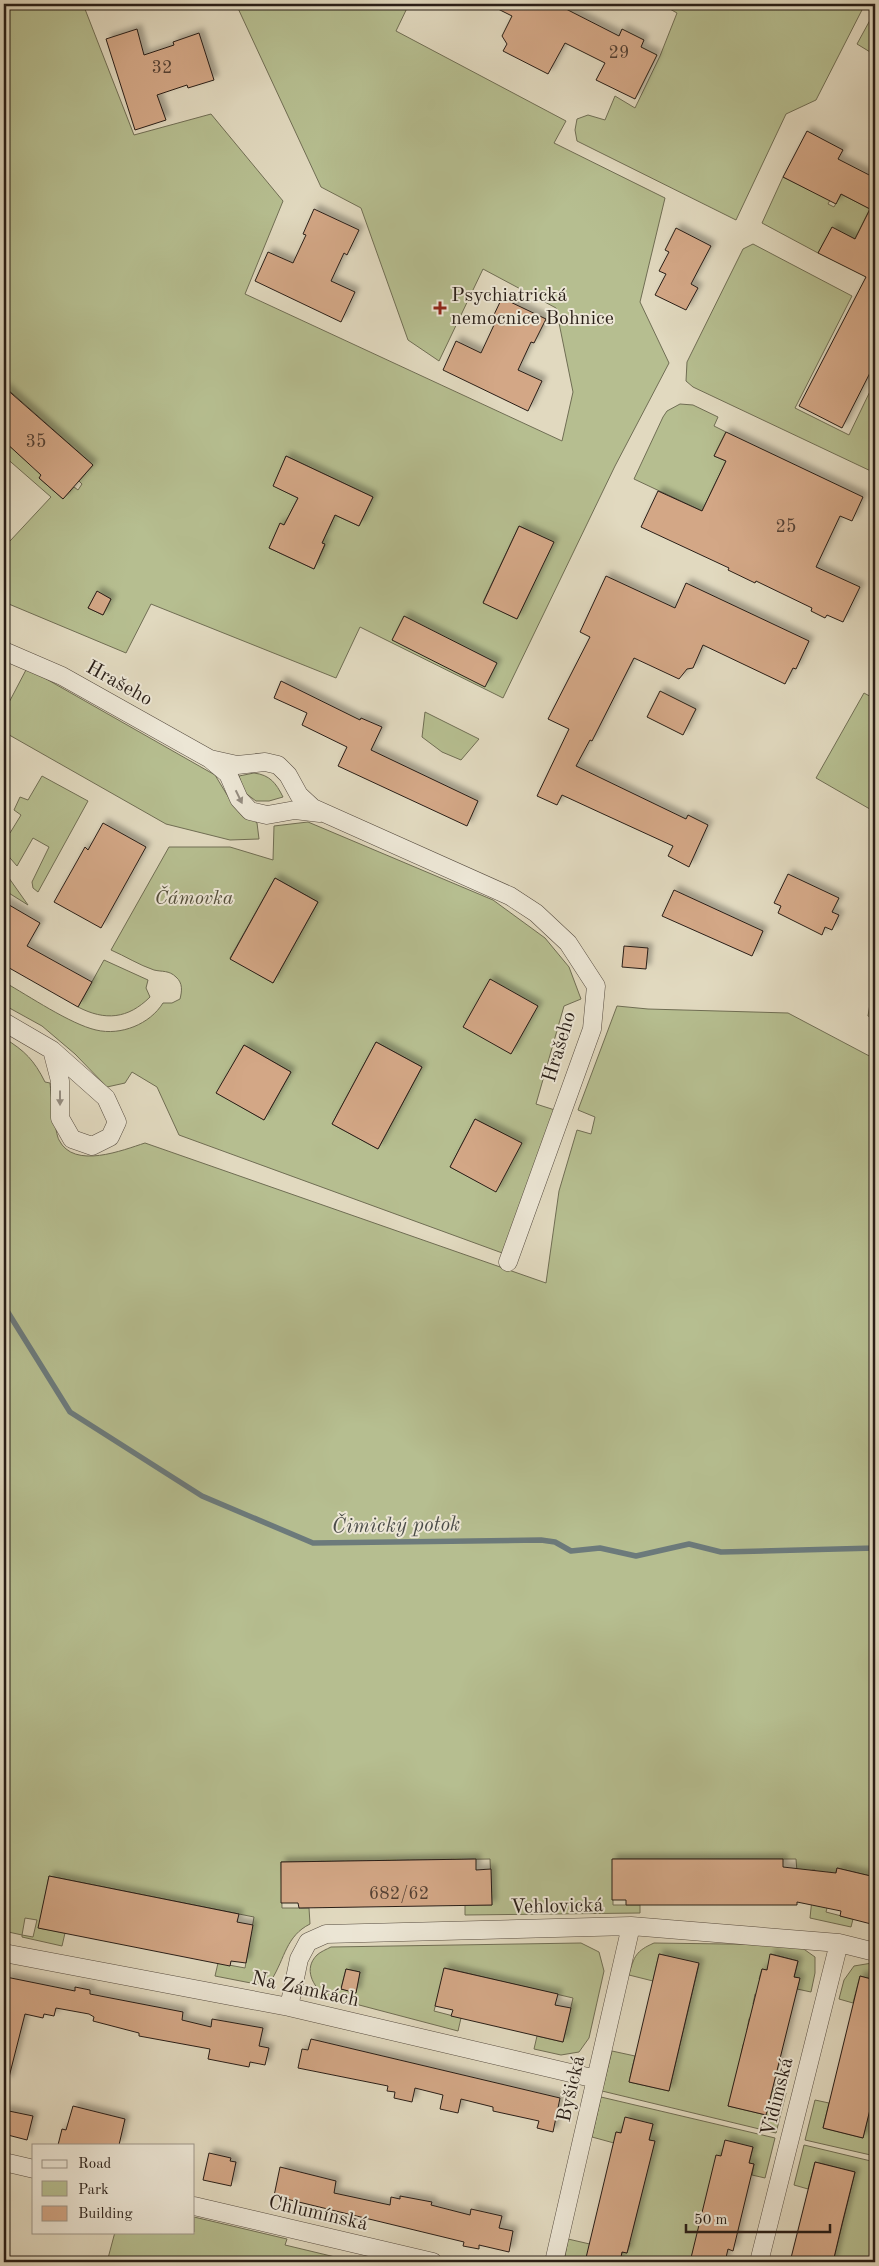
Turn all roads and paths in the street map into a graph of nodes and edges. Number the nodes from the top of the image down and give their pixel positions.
1 (4, 651) edge
2 (210, 759) junction
3 (321, 813) junction
4 (4, 1022) edge
5 (52, 1050) junction
6 (508, 1262) dead end
7 (631, 1926) junction
8 (839, 1943) junction
9 (875, 1952) edge
10 (4, 1953) edge
11 (289, 2007) junction
12 (596, 2079) junction
13 (4, 2162) edge
14 (32, 2169) edge
15 (195, 2206) edge
16 (425, 2261) edge
17 (554, 2262) edge
18 (759, 2262) edge

1 - 2 street, Hrašeho
2 - 3 street, Hrašeho
2 -> 3 street, Hrašeho
3 - 6 street, Hrašeho
4 - 5 street
5 -> 5 street
7 - 8 street, Vehlovická
7 - 11 street, Vehlovická
7 - 12 street, Byšická
8 - 9 street, Vehlovická
8 - 18 street, Vidimská
10 - 11 street, Na Zámkách
11 - 12 street, Na Zámkách
12 - 17 street, Byšická
13 - 14 street
15 - 16 street, Chlumínská

